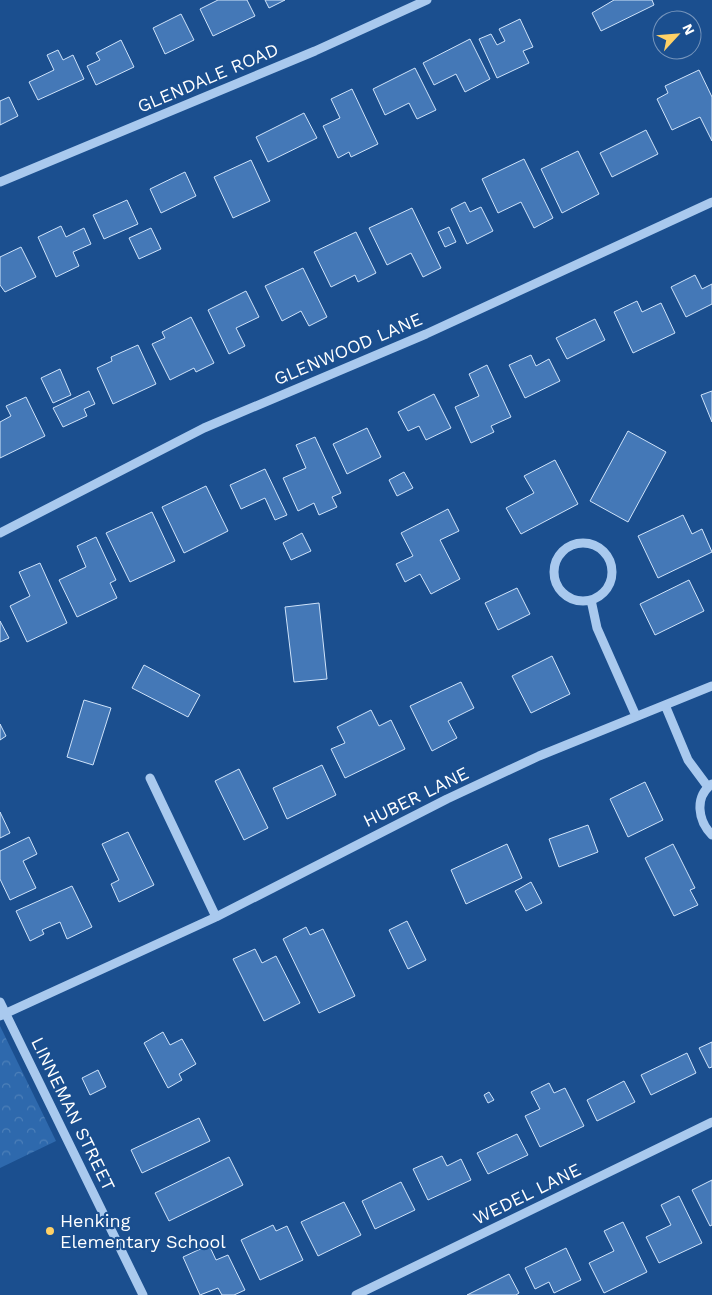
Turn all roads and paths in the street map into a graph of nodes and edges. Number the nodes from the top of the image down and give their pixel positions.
1 (426, 0) edge
2 (0, 182) edge
3 (712, 202) edge
4 (0, 533) edge
5 (592, 600) junction
6 (712, 686) edge
7 (665, 705) junction
8 (636, 716) junction
9 (150, 778) dead end
10 (710, 786) edge
11 (712, 834) edge
12 (216, 917) junction
13 (0, 1002) edge
14 (3, 1015) edge
15 (712, 1122) edge
16 (143, 1295) edge
17 (356, 1295) edge

1 - 2 street, GLENDALE ROAD
3 - 4 street, GLENWOOD LANE
5 - 5 street
5 - 8 street
6 - 7 street, HUBER LANE
7 - 8 street, HUBER LANE
7 - 10 street
8 - 12 street, HUBER LANE
9 - 12 street
10 - 11 street
12 - 14 street, HUBER LANE
13 - 14 street, LINNEMAN STREET
14 - 16 street, LINNEMAN STREET
15 - 17 street, WEDEL LANE

